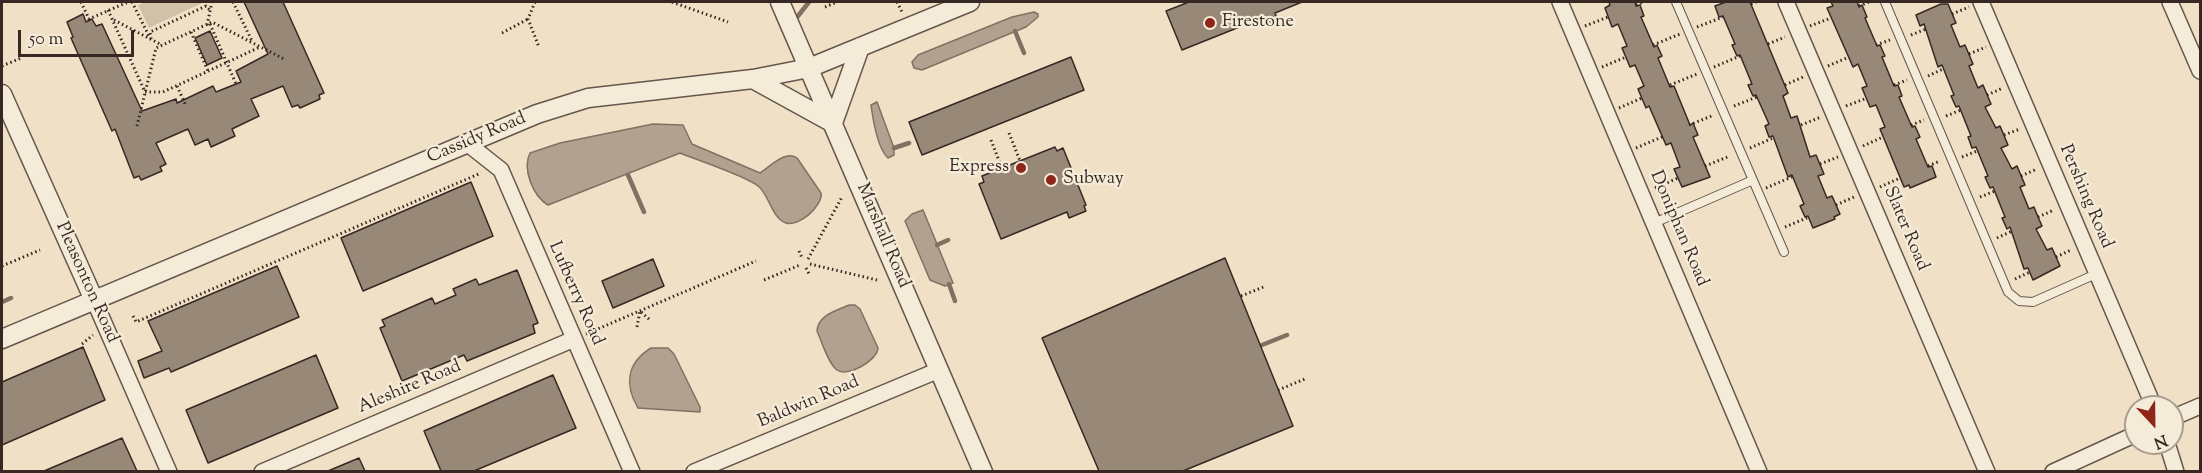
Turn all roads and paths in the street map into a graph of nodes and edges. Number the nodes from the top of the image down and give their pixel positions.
1 (81, 2) edge
2 (128, 2) edge
3 (132, 2) edge
4 (206, 2) edge
5 (212, 2) edge
6 (233, 2) edge
7 (535, 2) edge
8 (673, 2) edge
9 (780, 2) edge
10 (837, 2) edge
11 (970, 2) edge
12 (1560, 2) edge
13 (1644, 2) edge
14 (1676, 2) edge
15 (1756, 2) edge
16 (1786, 2) edge
17 (1869, 2) edge
18 (1885, 2) edge
19 (1981, 2) edge
20 (2170, 2) edge
21 (1751, 4) dead end
22 (1636, 5) dead end
23 (1858, 6) dead end
24 (825, 7) dead end
25 (108, 10) junction
26 (210, 10) junction
27 (1608, 17) dead end
28 (528, 19) junction
29 (113, 20) junction
30 (728, 22) dead end
31 (208, 24) junction
32 (1586, 26) dead end
33 (1926, 29) dead end
34 (191, 32) junction
35 (502, 33) dead end
36 (151, 39) junction
37 (1901, 39) junction
38 (253, 43) junction
39 (162, 45) junction
40 (260, 47) junction
41 (540, 47) dead end
42 (860, 47) junction
43 (1626, 57) dead end
44 (21, 58) dead end
45 (284, 59) dead end
46 (227, 62) junction
47 (2, 66) edge
48 (1602, 67) dead end
49 (809, 68) junction
50 (1943, 69) dead end
51 (208, 71) junction
52 (2200, 71) edge
53 (753, 79) junction
54 (1918, 80) junction
55 (236, 84) dead end
56 (177, 86) junction
57 (145, 92) junction
58 (2, 94) edge
59 (1642, 98) dead end
60 (186, 106) dead end
61 (1620, 107) dead end
62 (1961, 110) dead end
63 (1936, 120) junction
64 (833, 123) junction
65 (137, 126) dead end
66 (1009, 133) dead end
67 (1662, 137) dead end
68 (991, 140) dead end
69 (468, 144) junction
70 (1637, 148) dead end
71 (1977, 151) dead end
72 (1020, 161) dead end
73 (1953, 161) junction
74 (1001, 166) dead end
75 (472, 177) dead end
76 (1792, 177) dead end
77 (1678, 178) dead end
78 (1753, 180) junction
79 (1758, 191) junction
80 (1995, 191) dead end
81 (1641, 193) junction
82 (842, 197) dead end
83 (1970, 201) junction
84 (1809, 217) dead end
85 (1654, 223) junction
86 (1775, 231) junction
87 (2012, 231) dead end
88 (1987, 242) junction
89 (40, 250) dead end
90 (799, 251) dead end
91 (1784, 252) dead end
92 (802, 258) dead end
93 (808, 259) dead end
94 (756, 261) dead end
95 (800, 265) dead end
96 (2, 266) edge
97 (2030, 272) dead end
98 (2096, 274) junction
99 (810, 276) dead end
100 (765, 280) dead end
101 (877, 280) dead end
102 (2005, 283) junction
103 (1266, 286) dead end
104 (1241, 297) dead end
105 (94, 300) junction
106 (640, 312) junction
107 (133, 316) dead end
108 (651, 321) dead end
109 (637, 327) dead end
110 (93, 335) dead end
111 (2, 339) edge
112 (574, 339) junction
113 (82, 344) dead end
114 (939, 370) junction
115 (1305, 379) dead end
116 (1278, 390) dead end
117 (2149, 395) edge
118 (2200, 406) edge
119 (2184, 413) edge
120 (2124, 439) edge
121 (2171, 455) edge
122 (170, 471) edge
123 (262, 471) edge
124 (632, 471) edge
125 (694, 471) edge
126 (983, 471) edge
127 (1759, 471) edge
128 (1987, 471) edge
129 (2053, 471) edge
130 (2176, 471) edge

1 - 25 path
2 - 25 path
3 - 36 path
4 - 26 path
5 - 26 path
6 - 38 path
7 - 28 path
8 - 30 path
9 - 49 street, Marshall Road
10 - 24 path
11 - 42 street, Cassidy Road
12 - 81 street, Doniphan Road
13 - 22 path
14 - 78 lane
15 - 21 path
16 - 128 street, Slater Road
17 - 23 path
18 - 37 lane
19 - 98 street, Pershing Road
20 - 52 street
25 - 29 path
26 - 31 path
26 - 36 path
27 - 32 path
28 - 35 path
28 - 41 path
29 - 36 path
29 - 57 path
31 - 34 path
31 - 38 path
31 - 46 path
33 - 37 path
34 - 39 path
34 - 51 path
36 - 39 path
37 - 54 lane
38 - 40 path
39 - 57 path
40 - 45 path
40 - 46 path
42 - 49 street, Cassidy Road
42 - 64 street
43 - 48 path
44 - 47 path
46 - 51 path
46 - 55 path
49 - 53 street, Cassidy Road
49 - 64 street, Marshall Road
50 - 54 path
51 - 56 path
53 - 64 street
53 - 69 street, Cassidy Road
54 - 63 lane
56 - 57 path
56 - 60 path
57 - 65 path
58 - 105 street, Pleasonton Road
59 - 61 path
62 - 63 path
63 - 73 lane
64 - 114 street, Marshall Road
66 - 72 path
67 - 70 path
68 - 74 path
69 - 105 street, Cassidy Road
69 - 112 street, Lufberry Road
71 - 73 path
73 - 83 lane
75 - 107 path
76 - 79 path
77 - 81 path
78 - 79 lane
78 - 85 lane
79 - 86 lane
80 - 83 path
81 - 85 street, Doniphan Road
82 - 93 path
83 - 88 lane
84 - 86 path
85 - 127 street, Doniphan Road
86 - 91 lane
87 - 88 path
88 - 102 lane
89 - 96 path
90 - 92 path
94 - 106 path
95 - 100 path
97 - 102 path
98 - 102 lane
98 - 117 street, Pershing Road
99 - 101 path
103 - 104 path
105 - 111 street, Cassidy Road
105 - 122 street, Pleasonton Road
106 - 108 path
106 - 109 path
106 - 112 path
110 - 113 path
112 - 123 street, Aleshire Road
112 - 124 street, Lufberry Road
114 - 125 street, Baldwin Road
114 - 126 street, Marshall Road
115 - 116 path
118 - 119 street
120 - 129 street
121 - 130 street

